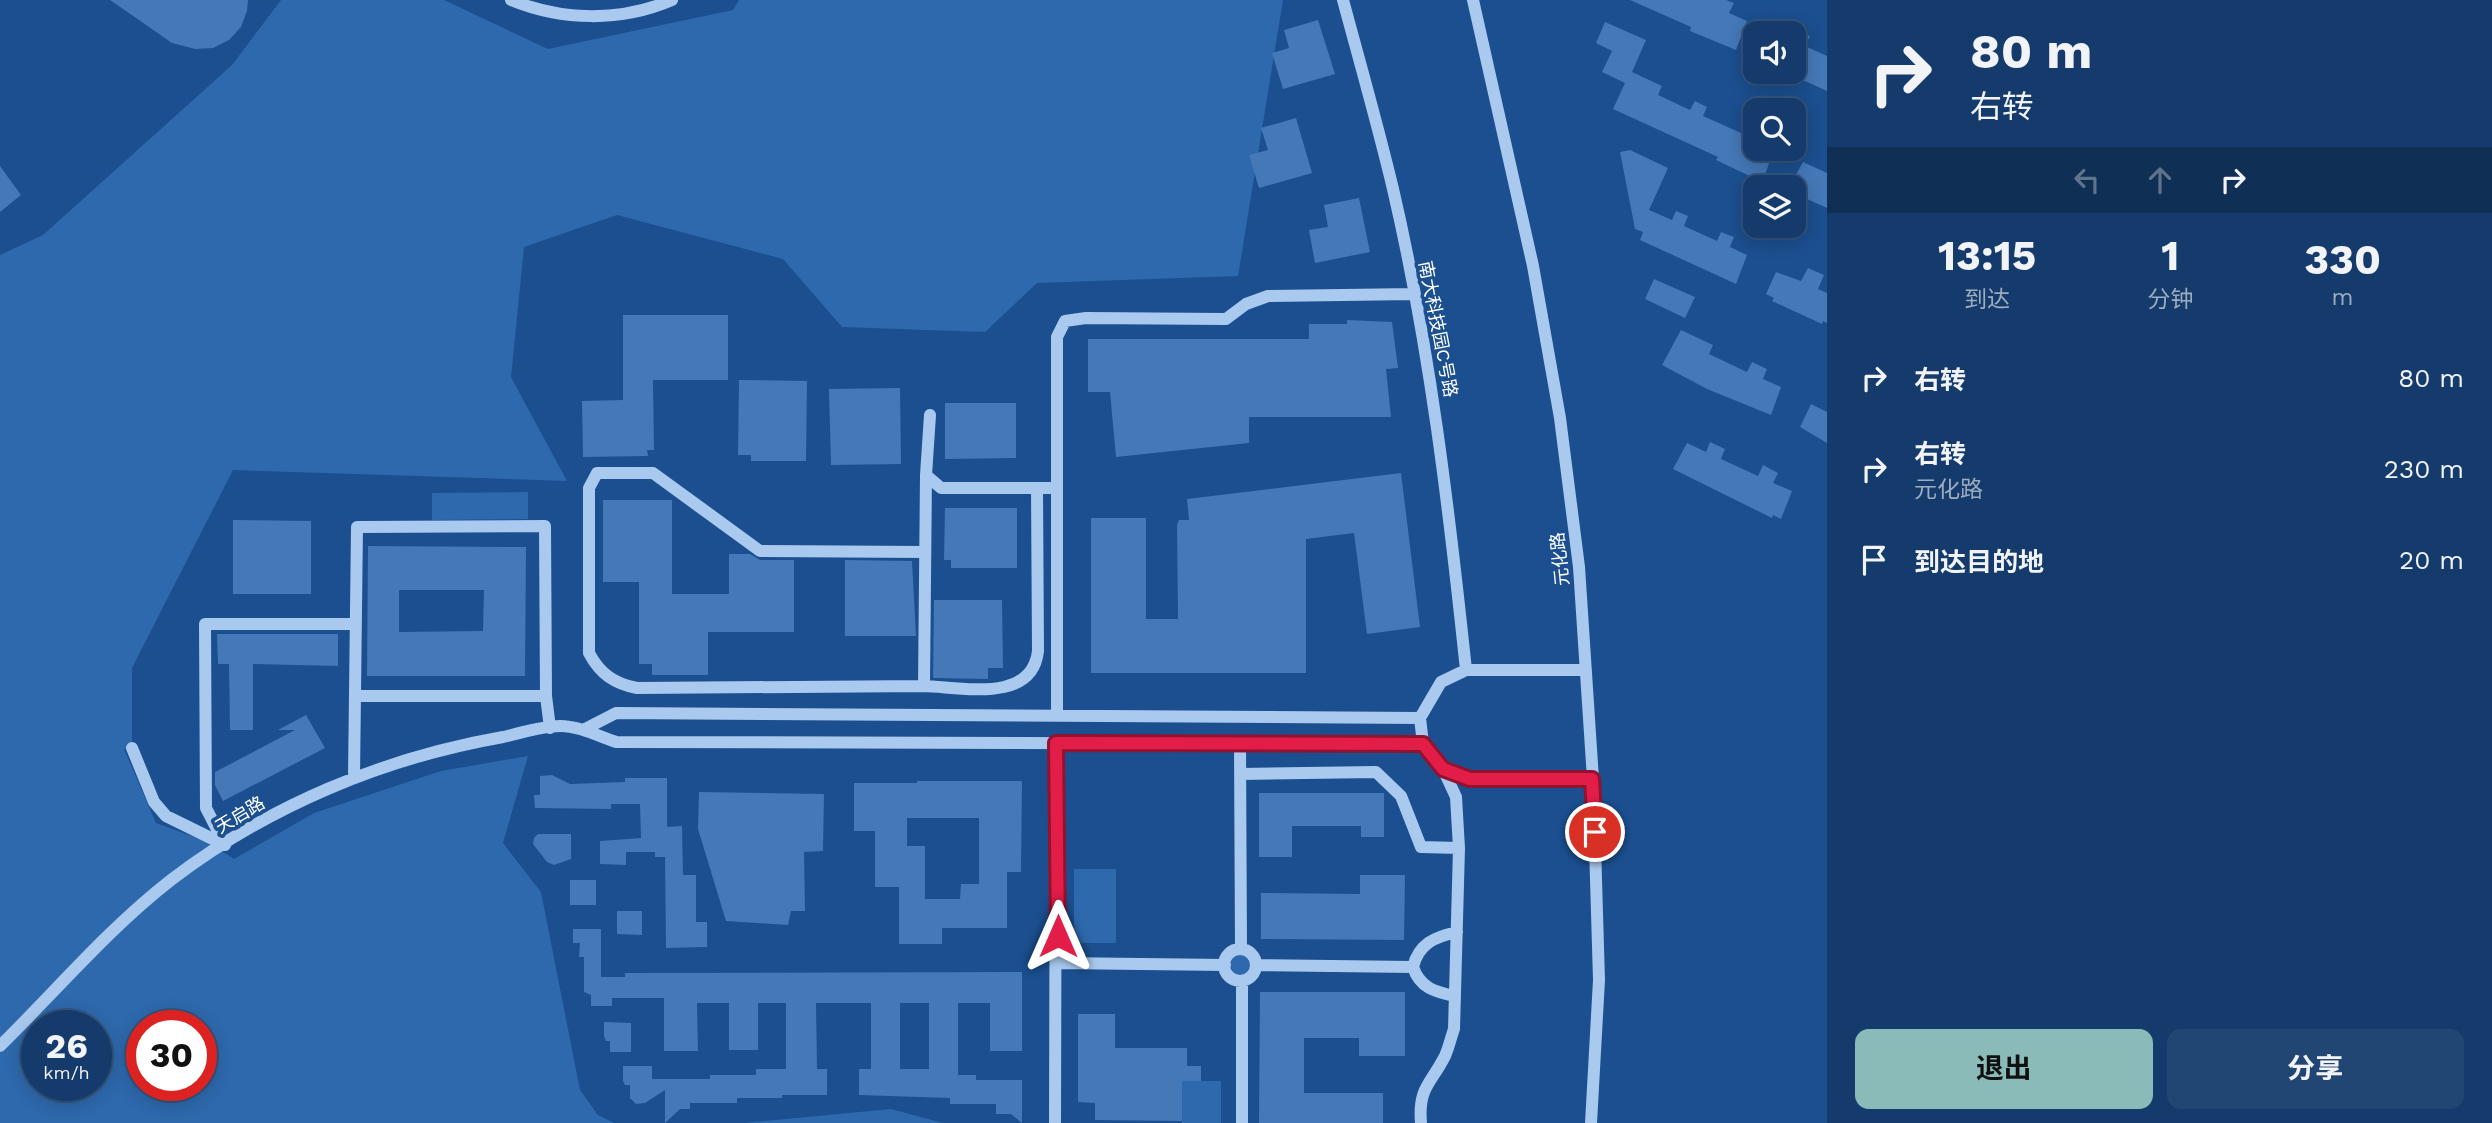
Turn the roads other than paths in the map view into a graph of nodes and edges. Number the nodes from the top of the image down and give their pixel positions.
1 (511, 0) edge
2 (673, 0) edge
3 (1343, 0) edge
4 (1473, 0) edge
5 (1414, 294) junction
6 (930, 415) dead end
7 (926, 475) junction
8 (1037, 488) junction
9 (1057, 488) junction
10 (925, 552) junction
11 (356, 624) junction
12 (1466, 670) junction
13 (1586, 670) junction
14 (923, 686) junction
15 (356, 696) junction
16 (546, 696) junction
17 (1057, 713) junction
18 (1420, 718) junction
19 (555, 727) junction
20 (583, 730) junction
21 (1056, 743) junction
22 (1240, 744) junction
23 (1423, 744) junction
24 (132, 748) dead end
25 (1443, 769) junction
26 (1240, 774) junction
27 (354, 777) junction
28 (1592, 779) junction
29 (225, 845) junction
30 (1459, 848) junction
31 (1457, 932) junction
32 (1241, 949) junction
33 (1058, 963) junction
34 (1225, 965) junction
35 (1256, 965) junction
36 (1413, 967) junction
37 (1242, 981) junction
38 (1455, 996) junction
39 (0, 1046) edge
40 (1055, 1123) edge
41 (1242, 1123) edge
42 (1421, 1123) edge
43 (1591, 1123) edge

1 - 2 street
3 - 5 street, 南大科技园C号路
4 - 13 street, 元化路
5 - 9 street
5 - 12 street, 南大科技园C号路
6 - 7 street
7 - 8 street
7 - 10 street
8 - 9 street
8 - 14 street
9 - 17 street
10 - 14 street
10 - 14 street
11 - 15 street
11 - 16 street
11 - 29 street
12 - 13 street
12 - 18 street
13 - 28 street, 元化路
15 - 16 street
15 - 27 street
16 - 19 street
17 - 18 street
17 - 20 street
18 - 23 street
19 - 20 street
19 - 27 street, 天启路
20 - 21 street
21 - 22 street
21 - 33 street
22 - 23 street
22 - 26 street
23 - 25 street
24 - 29 street
25 - 28 street
25 - 30 street
26 - 30 street
26 - 32 street
27 - 29 street, 天启路
28 - 43 street, 元化路
29 - 39 street, 天启路
30 - 31 street
31 - 36 street
31 - 38 street
32 - 34 street
32 - 35 street
33 - 34 street
33 - 40 street
34 - 37 street
35 - 36 street
35 - 37 street
36 - 38 street
37 - 41 street
38 - 42 street

